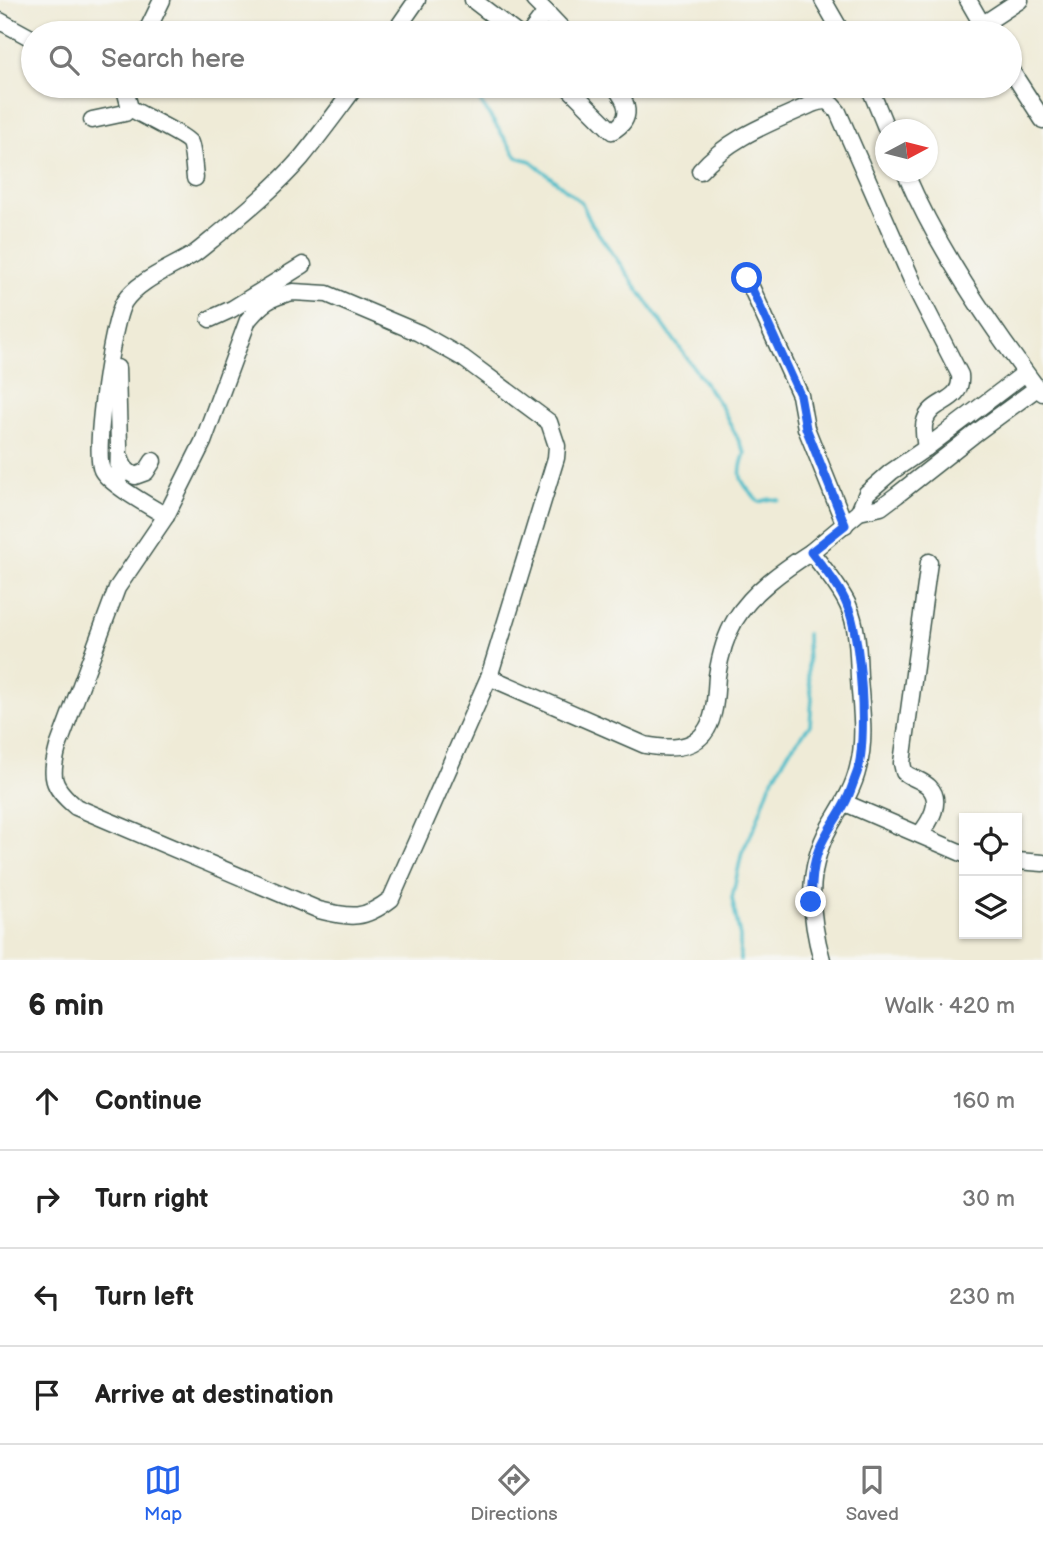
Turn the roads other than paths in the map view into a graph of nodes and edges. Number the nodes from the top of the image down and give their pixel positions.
1 (162, 0) edge
2 (417, 0) edge
3 (473, 0) edge
4 (534, 0) edge
5 (823, 0) edge
6 (968, 0) edge
7 (1020, 0) edge
8 (546, 12) junction
9 (0, 21) edge
10 (152, 21) edge
11 (402, 21) edge
12 (500, 21) edge
13 (539, 21) edge
14 (555, 21) edge
15 (835, 21) edge
16 (980, 21) edge
17 (995, 21) edge
18 (21, 33) edge
19 (1022, 88) edge
20 (127, 98) edge
21 (347, 98) edge
22 (579, 98) edge
23 (623, 98) edge
24 (874, 98) edge
25 (130, 108) junction
26 (882, 119) edge
27 (92, 120) dead end
28 (1043, 120) edge
29 (700, 171) dead end
30 (195, 178) dead end
31 (910, 182) edge
32 (303, 265) dead end
33 (747, 278) dead end
34 (210, 319) dead end
35 (116, 324) junction
36 (1026, 373) junction
37 (1040, 391) edge
38 (926, 448) junction
39 (119, 455) junction
40 (153, 461) dead end
41 (118, 485) junction
42 (859, 512) junction
43 (166, 516) junction
44 (845, 525) junction
45 (811, 552) junction
46 (929, 562) dead end
47 (489, 677) junction
48 (845, 803) junction
49 (920, 834) junction
50 (959, 853) edge
51 (1022, 861) edge
52 (1043, 863) edge
53 (822, 960) edge

1 - 10 street
2 - 11 street
3 - 12 street
4 - 8 street
5 - 15 street
6 - 16 street
7 - 17 street
8 - 13 street
8 - 14 street
9 - 18 street
19 - 28 street
20 - 25 street
21 - 35 street
22 - 23 street
24 - 26 street
25 - 27 street
25 - 30 street
29 - 38 street
31 - 36 street
32 - 34 street
33 - 44 street
35 - 39 street
35 - 41 street
36 - 37 street
36 - 38 street
37 - 42 street
38 - 42 street
39 - 40 street
39 - 41 street
41 - 43 street
42 - 44 street
43 - 47 street
43 - 47 street
44 - 45 street
45 - 47 street
45 - 48 street
46 - 49 street
48 - 49 street
48 - 53 street
49 - 50 street
51 - 52 street

